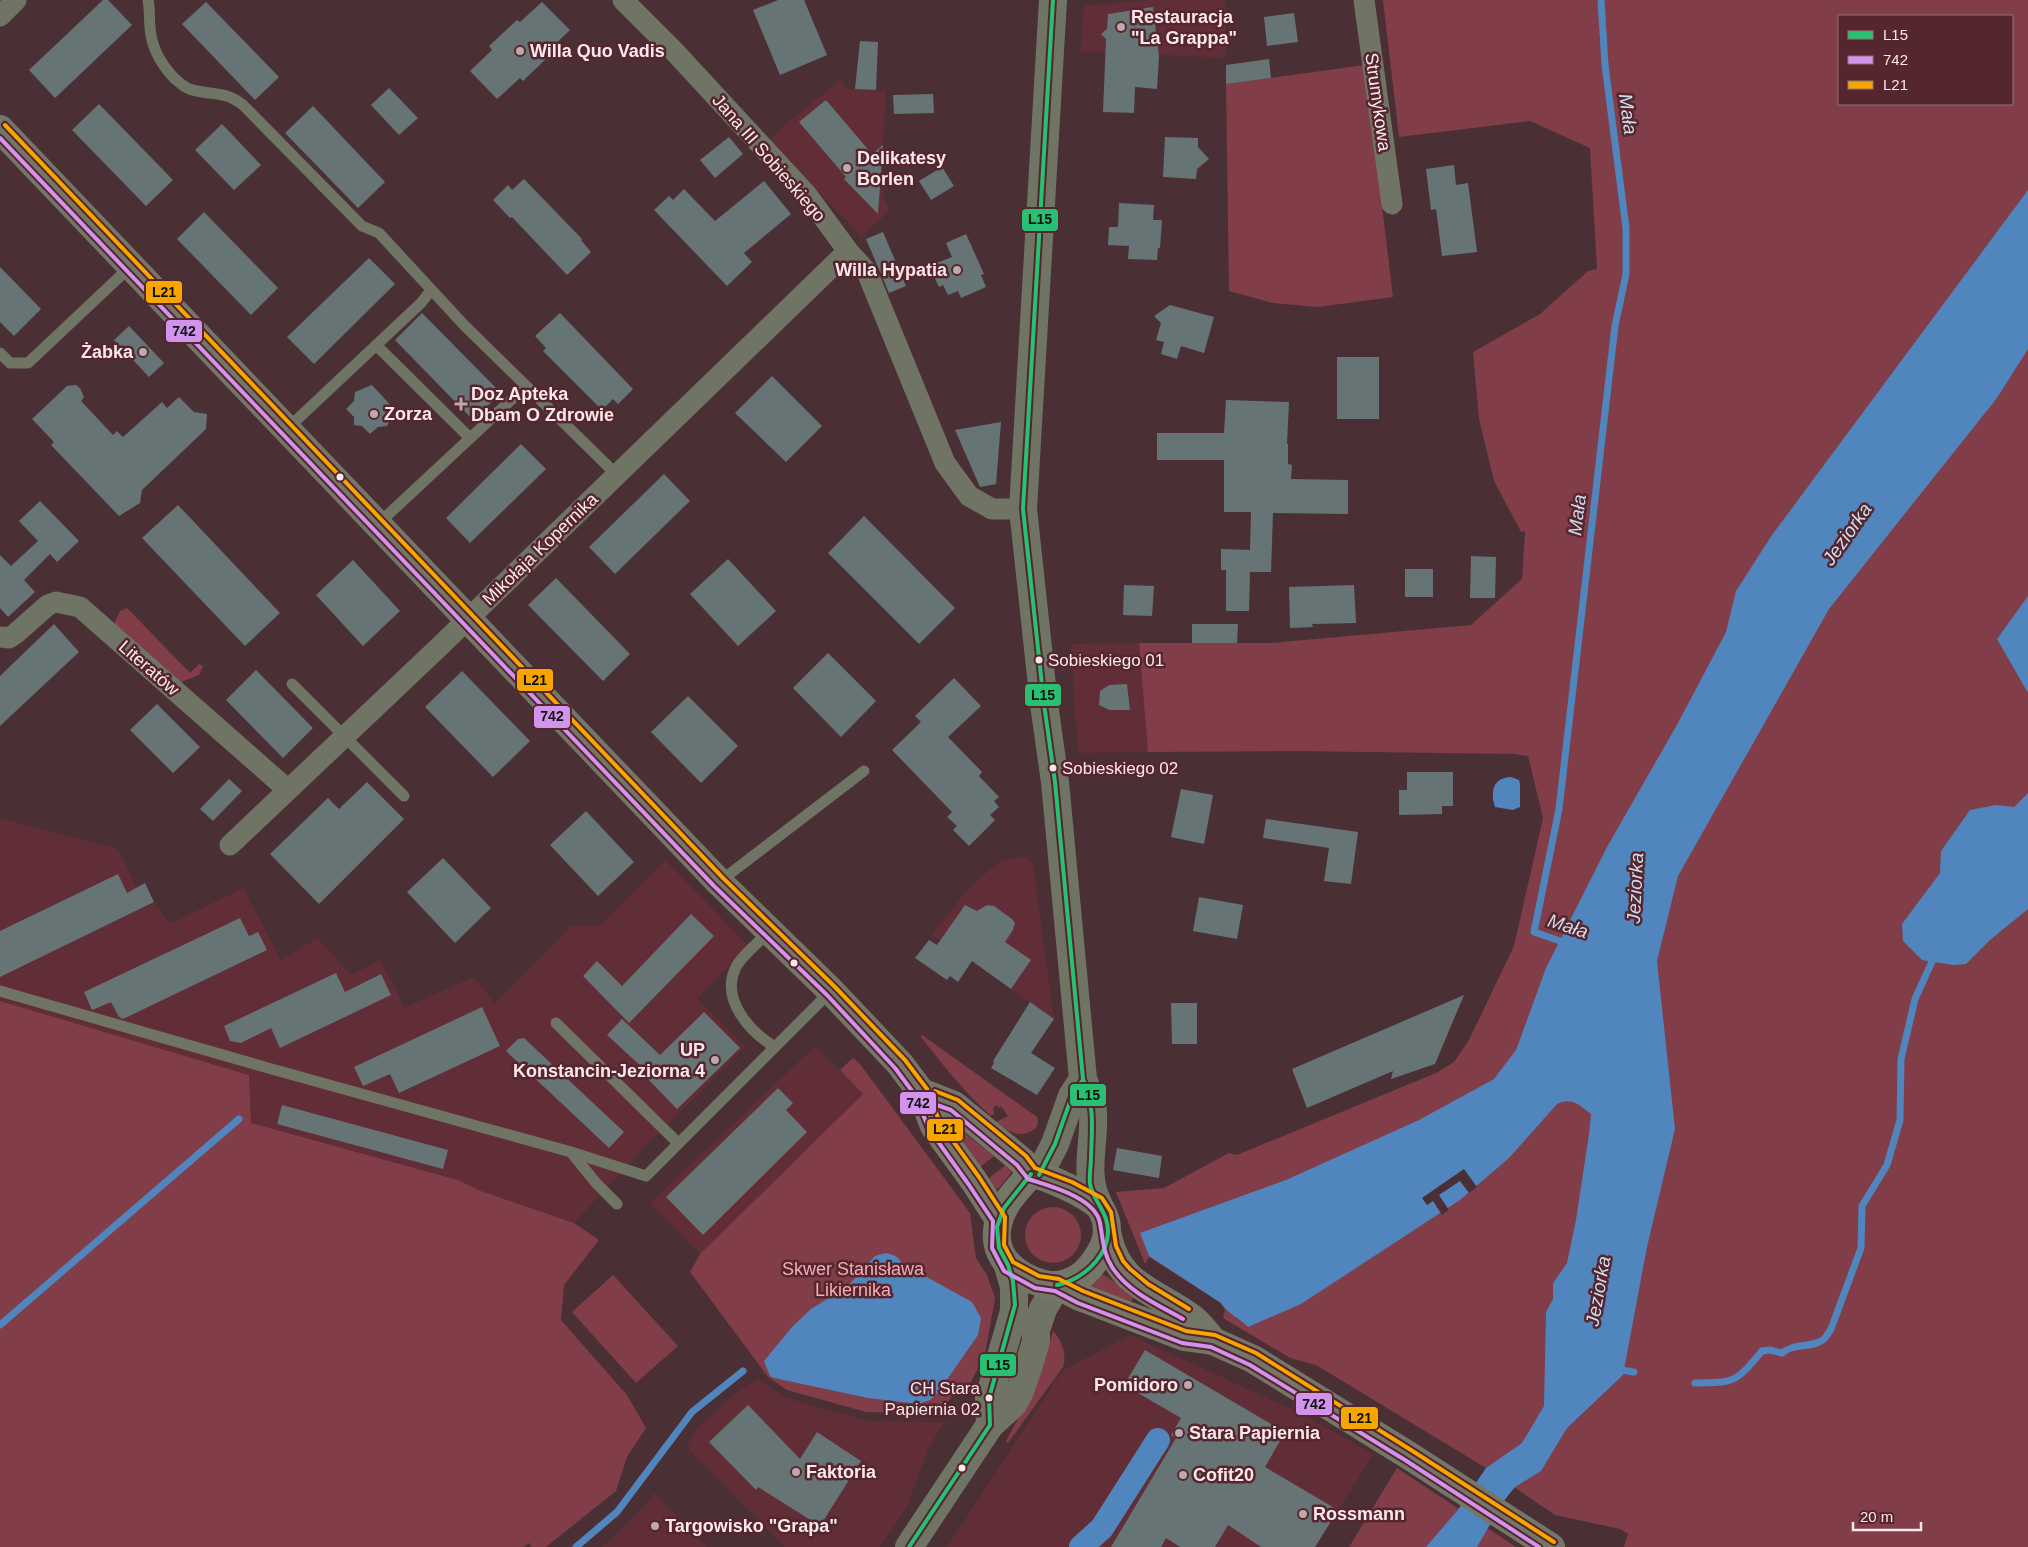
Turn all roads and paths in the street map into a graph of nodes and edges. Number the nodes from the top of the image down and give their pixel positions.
1 (16, 0) edge
2 (148, 0) edge
3 (623, 0) edge
4 (1054, 0) edge
5 (1364, 0) edge
6 (0, 16) edge
7 (0, 129) edge
8 (1392, 204) dead end
9 (848, 251) junction
10 (130, 266) junction
11 (432, 290) junction
12 (376, 346) junction
13 (0, 353) edge
14 (526, 386) junction
15 (287, 429) junction
16 (470, 438) junction
17 (616, 474) junction
18 (1024, 509) junction
19 (378, 524) junction
20 (468, 618) junction
21 (0, 636) edge
22 (292, 684) dead end
23 (346, 736) junction
24 (864, 771) dead end
25 (288, 790) junction
26 (404, 796) dead end
27 (230, 845) dead end
28 (719, 882) junction
29 (769, 932) junction
30 (0, 991) edge
31 (831, 991) junction
32 (556, 1023) dead end
33 (775, 1047) junction
34 (1083, 1079) junction
35 (921, 1092) junction
36 (678, 1143) junction
37 (571, 1152) junction
38 (1035, 1174) junction
39 (1098, 1203) junction
40 (618, 1204) dead end
41 (999, 1220) junction
42 (1108, 1236) junction
43 (1008, 1266) junction
44 (1069, 1291) junction
45 (1213, 1341) junction
46 (990, 1425) junction
47 (909, 1547) edge
48 (1552, 1547) edge

1 - 6 street
2 - 11 lane
3 - 9 street, Jana III Sobieskiego
4 - 18 street
5 - 8 street, Strumykowa
7 - 10 main road
9 - 17 street, Mikołaja Kopernika
9 - 18 street, Jana III Sobieskiego
10 - 13 lane
10 - 15 main road
11 - 12 lane
11 - 14 lane
12 - 15 lane
12 - 16 lane
14 - 16 lane
14 - 17 lane
15 - 19 main road
16 - 19 lane
17 - 20 street, Mikołaja Kopernika
18 - 34 street
19 - 20 main road
20 - 23 street, Mikołaja Kopernika
20 - 28 main road
21 - 25 street, Literatów
22 - 23 lane
23 - 25 street, Mikołaja Kopernika
23 - 26 lane
24 - 28 lane
25 - 27 street, Mikołaja Kopernika
28 - 29 main road
29 - 31 main road
29 - 33 lane
30 - 37 lane
31 - 33 lane
31 - 35 main road
32 - 36 lane
33 - 36 lane
34 - 38 street
34 - 39 street
35 - 38 main road
35 - 41 main road
36 - 37 lane
37 - 40 lane
38 - 39 main road
38 - 41 main road
39 - 42 main road
41 - 43 main road
42 - 44 main road
42 - 45 main road
43 - 44 main road
43 - 46 street
44 - 45 main road
44 - 46 street
45 - 48 main road
46 - 47 street

